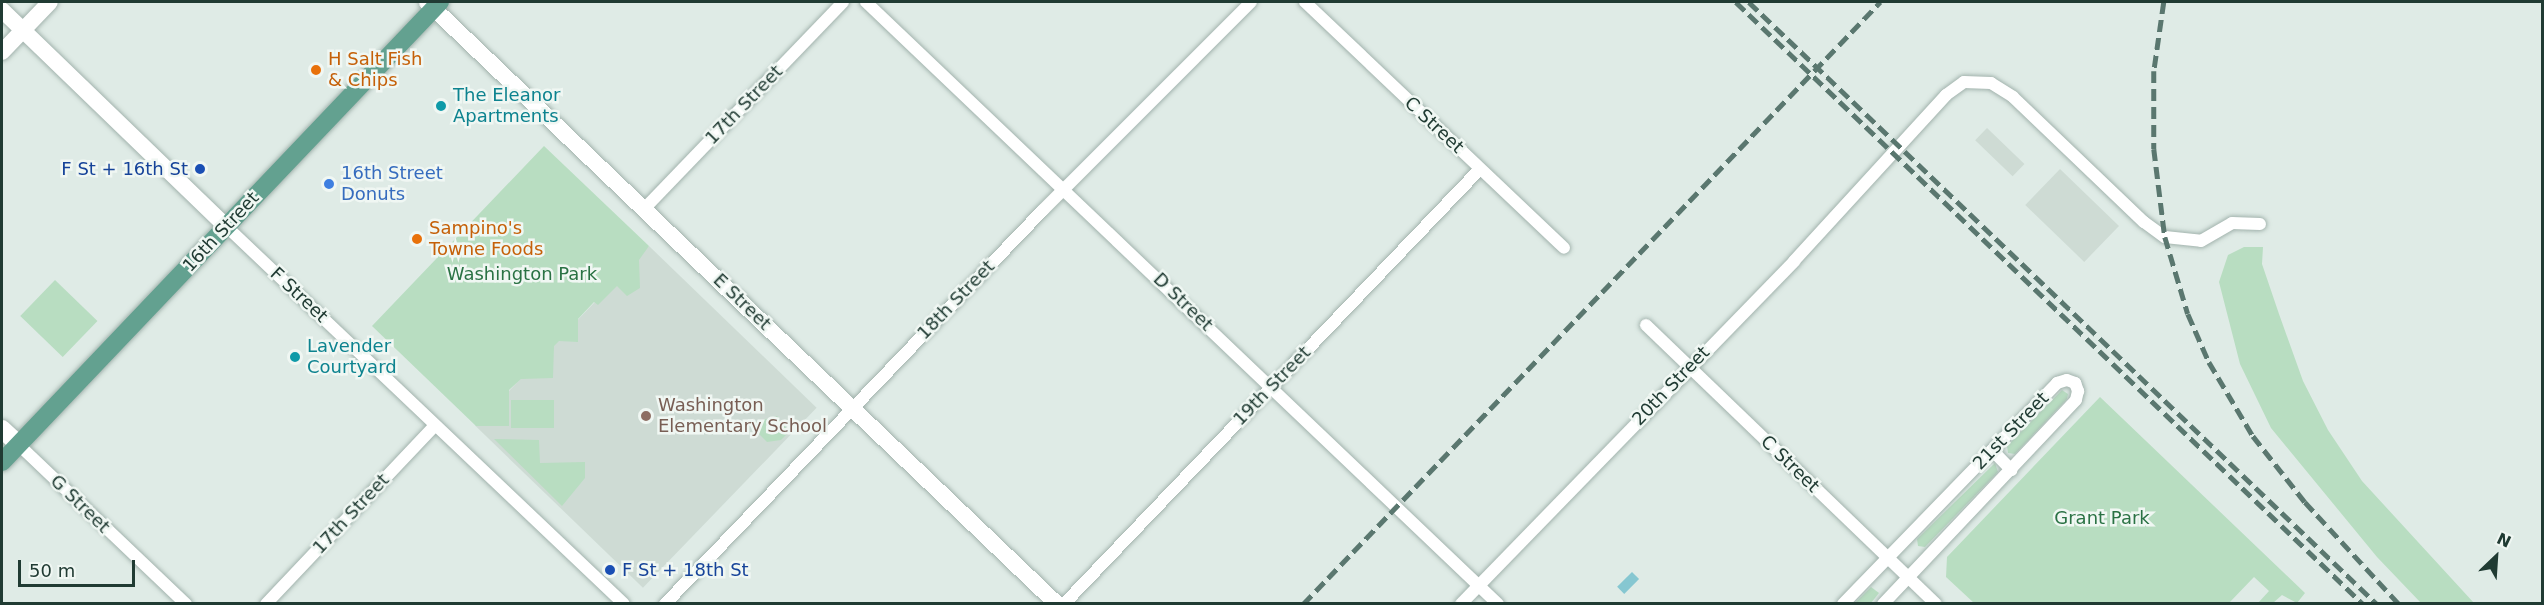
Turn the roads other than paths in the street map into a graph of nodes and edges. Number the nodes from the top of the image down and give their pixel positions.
1 (50, 2) edge
2 (843, 2) edge
3 (866, 2) edge
4 (1305, 2) edge
5 (434, 4) edge
6 (1246, 4) edge
7 (2, 10) edge
8 (22, 30) junction
9 (2, 52) edge
10 (1480, 169) junction
11 (1064, 188) junction
12 (644, 208) junction
13 (2260, 224) dead end
14 (227, 227) junction
15 (1564, 248) dead end
16 (1646, 325) dead end
17 (1689, 367) junction
18 (1272, 387) junction
19 (852, 408) junction
20 (435, 425) junction
21 (2, 429) edge
22 (19, 445) junction
23 (1992, 450) junction
24 (2, 462) edge
25 (2011, 470) junction
26 (1887, 557) junction
27 (1908, 577) junction
28 (1478, 585) junction
29 (186, 603) edge
30 (266, 603) edge
31 (624, 603) edge
32 (665, 603) edge
33 (1057, 603) edge
34 (1064, 603) edge
35 (1461, 603) edge
36 (1498, 603) edge
37 (1843, 603) edge
38 (1883, 603) edge
39 (1936, 603) edge

1 - 8 street
2 - 12 street, 17th Street
3 - 11 street, D Street
4 - 10 street, C Street
5 - 12 street, E Street
5 - 14 main road, 16th Street
6 - 11 street, 18th Street
7 - 8 street, F Street
8 - 9 street
8 - 14 street, F Street
10 - 15 street, C Street
10 - 18 street, 19th Street
11 - 18 street, D Street
11 - 19 street, 18th Street
12 - 19 street, E Street
13 - 17 street, 20th Street
14 - 20 street, F Street
14 - 22 main road, 16th Street
16 - 17 street, C Street
17 - 26 street, C Street
17 - 28 street, 20th Street
18 - 28 street, D Street
18 - 34 street, 19th Street
19 - 32 street, 18th Street
19 - 33 street, E Street
20 - 30 street, 17th Street
20 - 31 street, F Street
21 - 22 main road, G Street
22 - 24 main road, 16th Street
22 - 29 street, G Street
23 - 25 street
23 - 25 street, 21st Street
23 - 26 street, 21st Street
25 - 27 street, 21st Street
26 - 27 street, C Street
26 - 37 street, 21st Street
27 - 38 street, 21st Street
27 - 39 street, C Street
28 - 35 street, 20th Street
28 - 36 street, D Street

